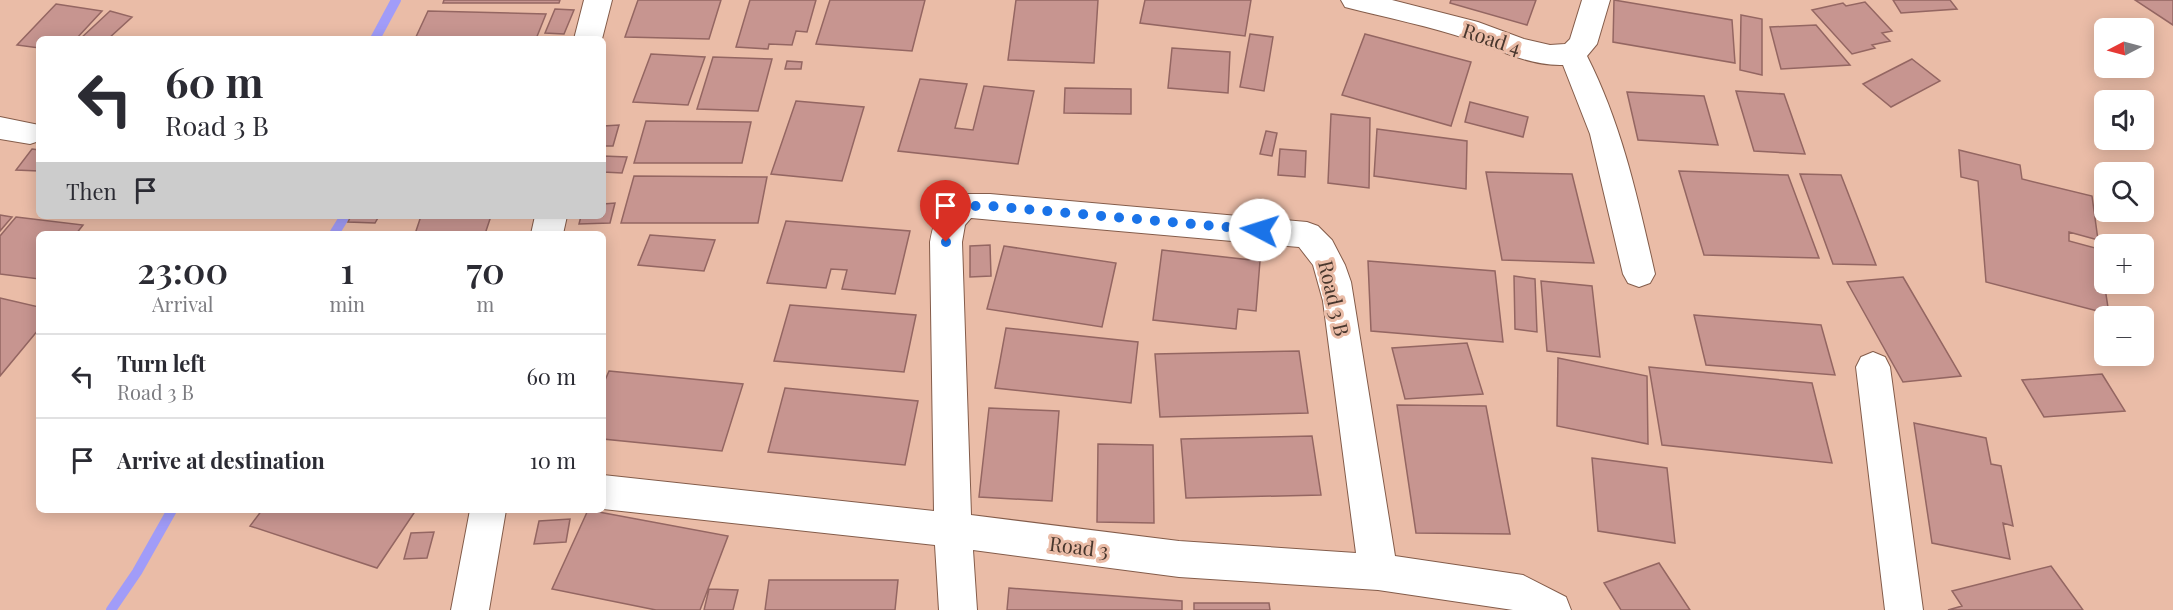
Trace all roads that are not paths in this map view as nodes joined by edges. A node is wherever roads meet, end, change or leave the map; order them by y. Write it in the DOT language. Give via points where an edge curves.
graph roads {
  1 [pos="598,0"];
  2 [pos="1354,0"];
  3 [pos="1596,0"];
  4 [pos="589,36"];
  5 [pos="1572,54"];
  6 [pos="0,128"];
  7 [pos="30,133"];
  8 [pos="1639,274"];
  9 [pos="1873,367"];
  10 [pos="606,492"];
  11 [pos="487,513"];
  12 [pos="953,530"];
  13 [pos="1378,572"];
  14 [pos="470,610"];
  15 [pos="958,610"];
  16 [pos="1552,610"];
  17 [pos="1904,610"];
  1 -- 4 [label="street"];
  2 -- 5 [label="street, Road 4" via="1478,32 1550,56"];
  3 -- 5 [label="street" via="1583,44"];
  5 -- 8 [label="street" via="1604,124"];
  6 -- 7 [label="street"];
  9 -- 17 [label="street"];
  10 -- 12 [label="street, Road 3"];
  11 -- 14 [label="street"];
  12 -- 13 [label="street, Road 3" via="1179,559"];
  12 -- 13 [label="street, Road 3 B" via="946,242 950,220 963,206 1307,235 1321,246 1328,260 1339,301"];
  12 -- 15 [label="street"];
  13 -- 16 [label="street, Road 3" via="1523,593"];
}
